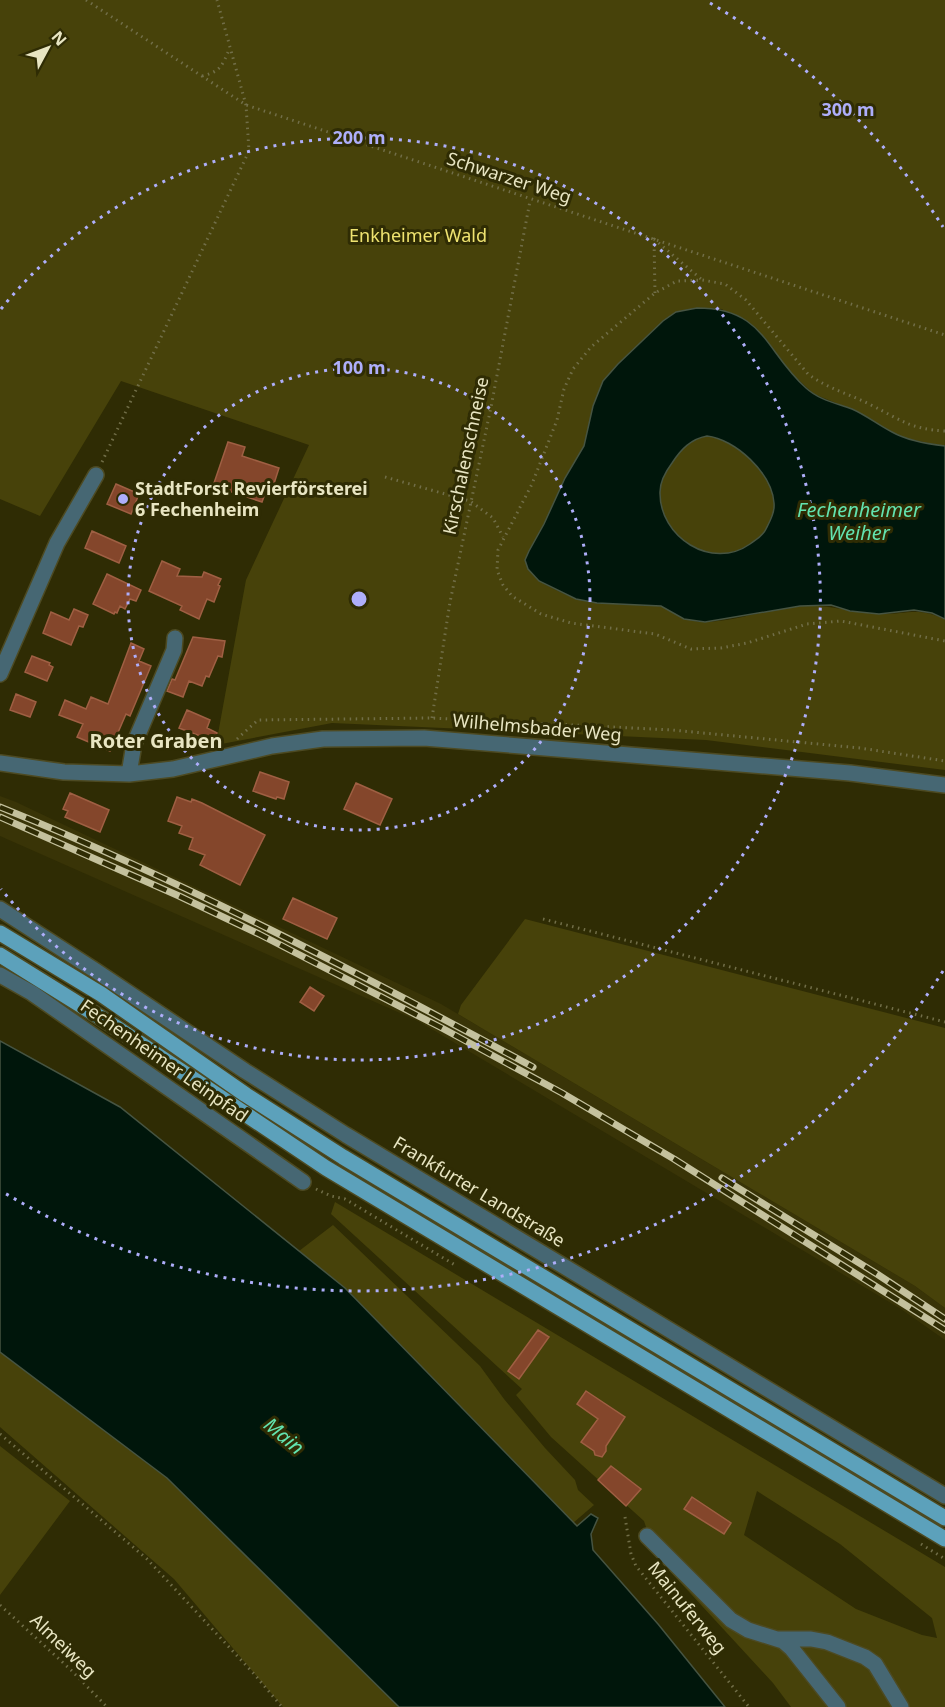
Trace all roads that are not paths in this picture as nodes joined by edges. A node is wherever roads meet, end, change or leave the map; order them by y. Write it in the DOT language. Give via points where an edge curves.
graph roads {
  1 [pos="96,475"];
  2 [pos="175,638"];
  3 [pos="0,674"];
  4 [pos="0,763"];
  5 [pos="129,774"];
  6 [pos="945,785"];
  7 [pos="0,909"];
  8 [pos="0,933"];
  9 [pos="0,955"];
  10 [pos="0,975"];
  11 [pos="303,1182"];
  12 [pos="945,1496"];
  13 [pos="945,1518"];
  14 [pos="647,1536"];
  15 [pos="945,1539"];
  16 [pos="777,1638"];
  17 [pos="838,1707"];
  18 [pos="901,1707"];
  1 -- 3 [label="street" via="57,543"];
  2 -- 5 [label="street" via="174,650 134,744"];
  4 -- 5 [label="street, Wilhelmsbader Weg" via="64,772"];
  5 -- 6 [label="street, Wilhelmsbader Weg" via="173,770 272,746 323,739 424,738 850,773"];
  7 -- 12 [label="street, Frankfurter Landstraße" via="336,1129"];
  8 -- 13 [label="main road" via="101,994 343,1157"];
  9 -- 15 [label="main road" via="326,1168"];
  10 -- 11 [label="street, Fechenheimer Leinpfad" via="32,993"];
  14 -- 16 [label="street" via="731,1620 748,1630"];
  16 -- 17 [label="street" via="792,1649"];
  16 -- 18 [label="street" via="827,1642 865,1657 879,1671"];
}
